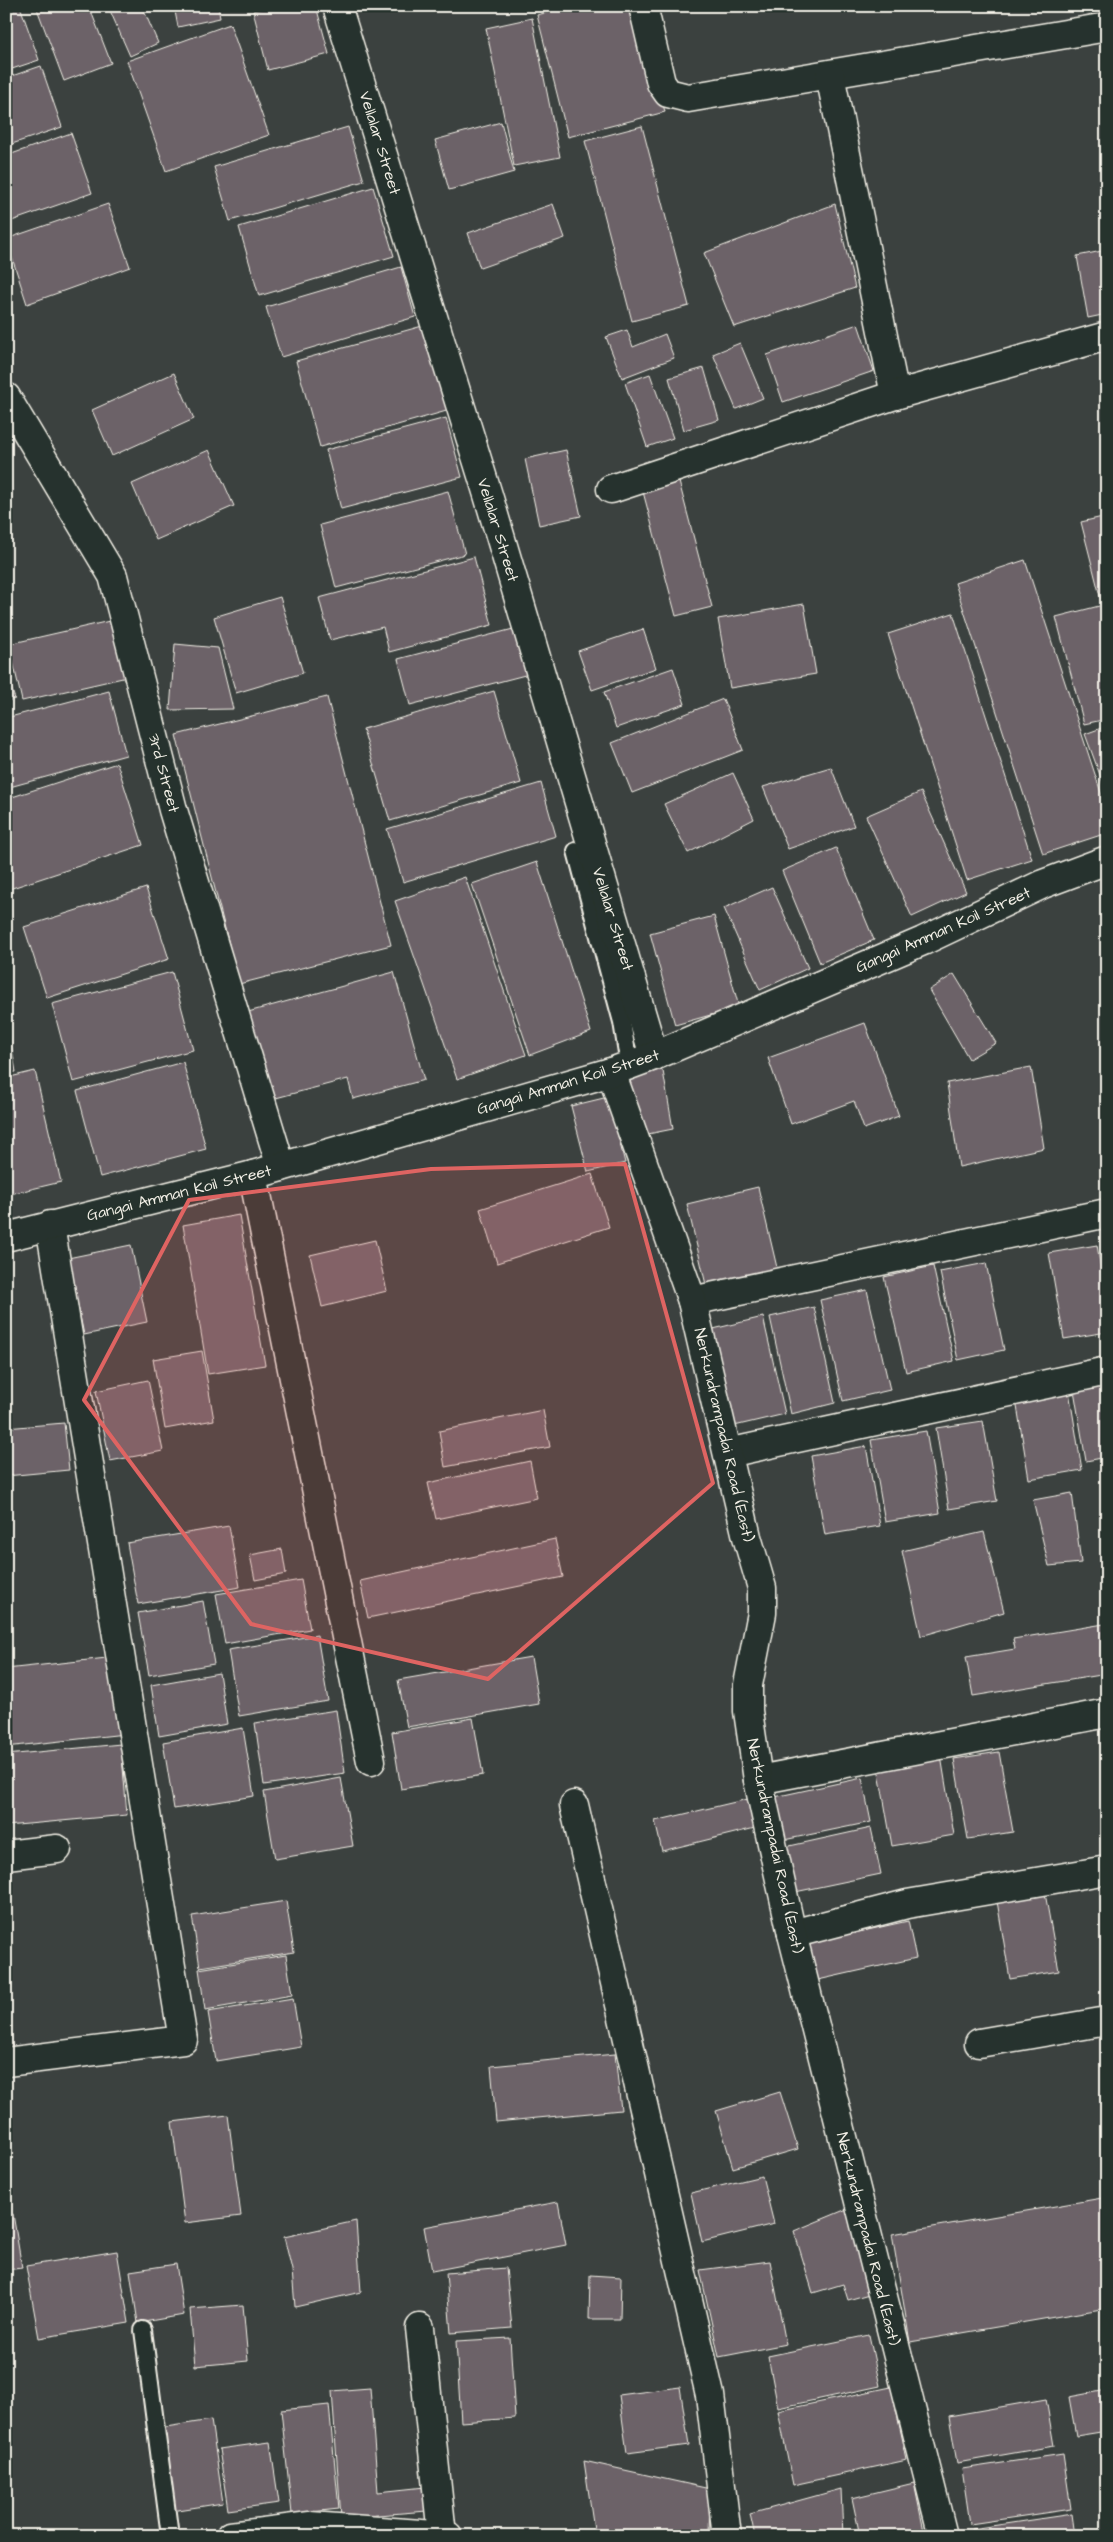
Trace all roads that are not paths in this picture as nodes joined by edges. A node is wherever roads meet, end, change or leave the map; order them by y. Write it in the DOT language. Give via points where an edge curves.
graph roads {
  1 [pos="337,6"];
  2 [pos="643,6"];
  3 [pos="1107,27"];
  4 [pos="830,75"];
  5 [pos="1107,336"];
  6 [pos="895,395"];
  7 [pos="6,397"];
  8 [pos="612,489"];
  9 [pos="576,851"];
  10 [pos="1107,860"];
  11 [pos="654,1056"];
  12 [pos="620,1068"];
  13 [pos="281,1167"];
  14 [pos="253,1175"];
  15 [pos="1107,1213"];
  16 [pos="50,1225"];
  17 [pos="6,1237"];
  18 [pos="692,1301"];
  19 [pos="1107,1371"];
  20 [pos="728,1453"];
  21 [pos="1107,1713"];
  22 [pos="371,1761"];
  23 [pos="758,1780"];
  24 [pos="574,1805"];
  25 [pos="57,1849"];
  26 [pos="6,1855"];
  27 [pos="1107,1870"];
  28 [pos="792,1934"];
  29 [pos="1107,2021"];
  30 [pos="979,2043"];
  31 [pos="6,2062"];
  32 [pos="420,2328"];
  33 [pos="144,2330"];
  34 [pos="310,2531"];
  35 [pos="445,2535"];
  36 [pos="170,2536"];
  37 [pos="230,2536"];
  38 [pos="727,2536"];
  39 [pos="943,2536"];
  1 -- 11 [label="street, Vellalar Street" via="491,504"];
  2 -- 4 [label="street" via="661,83 668,93 677,97 688,98"];
  3 -- 4 [label="street"];
  4 -- 6 [label="street"];
  5 -- 6 [label="street"];
  6 -- 8 [label="street"];
  7 -- 13 [label="street, 3rd Street" via="113,576 173,810"];
  9 -- 12 [label="lane" via="622,1022"];
  10 -- 11 [label="street, Gangai Amman Koil Street" via="1043,884 923,941"];
  11 -- 12 [label="street, Gangai Amman Koil Street"];
  12 -- 13 [label="street, Gangai Amman Koil Street"];
  12 -- 18 [label="street, Nerkundrampadai Road (East)"];
  13 -- 14 [label="street, Gangai Amman Koil Street"];
  14 -- 16 [label="street, Gangai Amman Koil Street"];
  14 -- 22 [label="street"];
  15 -- 18 [label="street"];
  16 -- 17 [label="street, Gangai Amman Koil Street"];
  16 -- 31 [label="street" via="183,2040"];
  18 -- 20 [label="street, Nerkundrampadai Road (East)"];
  19 -- 20 [label="street"];
  20 -- 23 [label="street, Nerkundrampadai Road (East)" via="762,1588 762,1613 748,1685 748,1710"];
  21 -- 23 [label="street"];
  23 -- 28 [label="street, Nerkundrampadai Road (East)"];
  24 -- 38 [label="street" via="710,2395"];
  25 -- 26 [label="street"];
  27 -- 28 [label="street" via="907,1904"];
  28 -- 39 [label="street, Nerkundrampadai Road (East)"];
  29 -- 30 [label="street"];
  32 -- 35 [label="street"];
  33 -- 36 [label="lane"];
  34 -- 35 [label="street"];
  34 -- 37 [label="street"];
}
